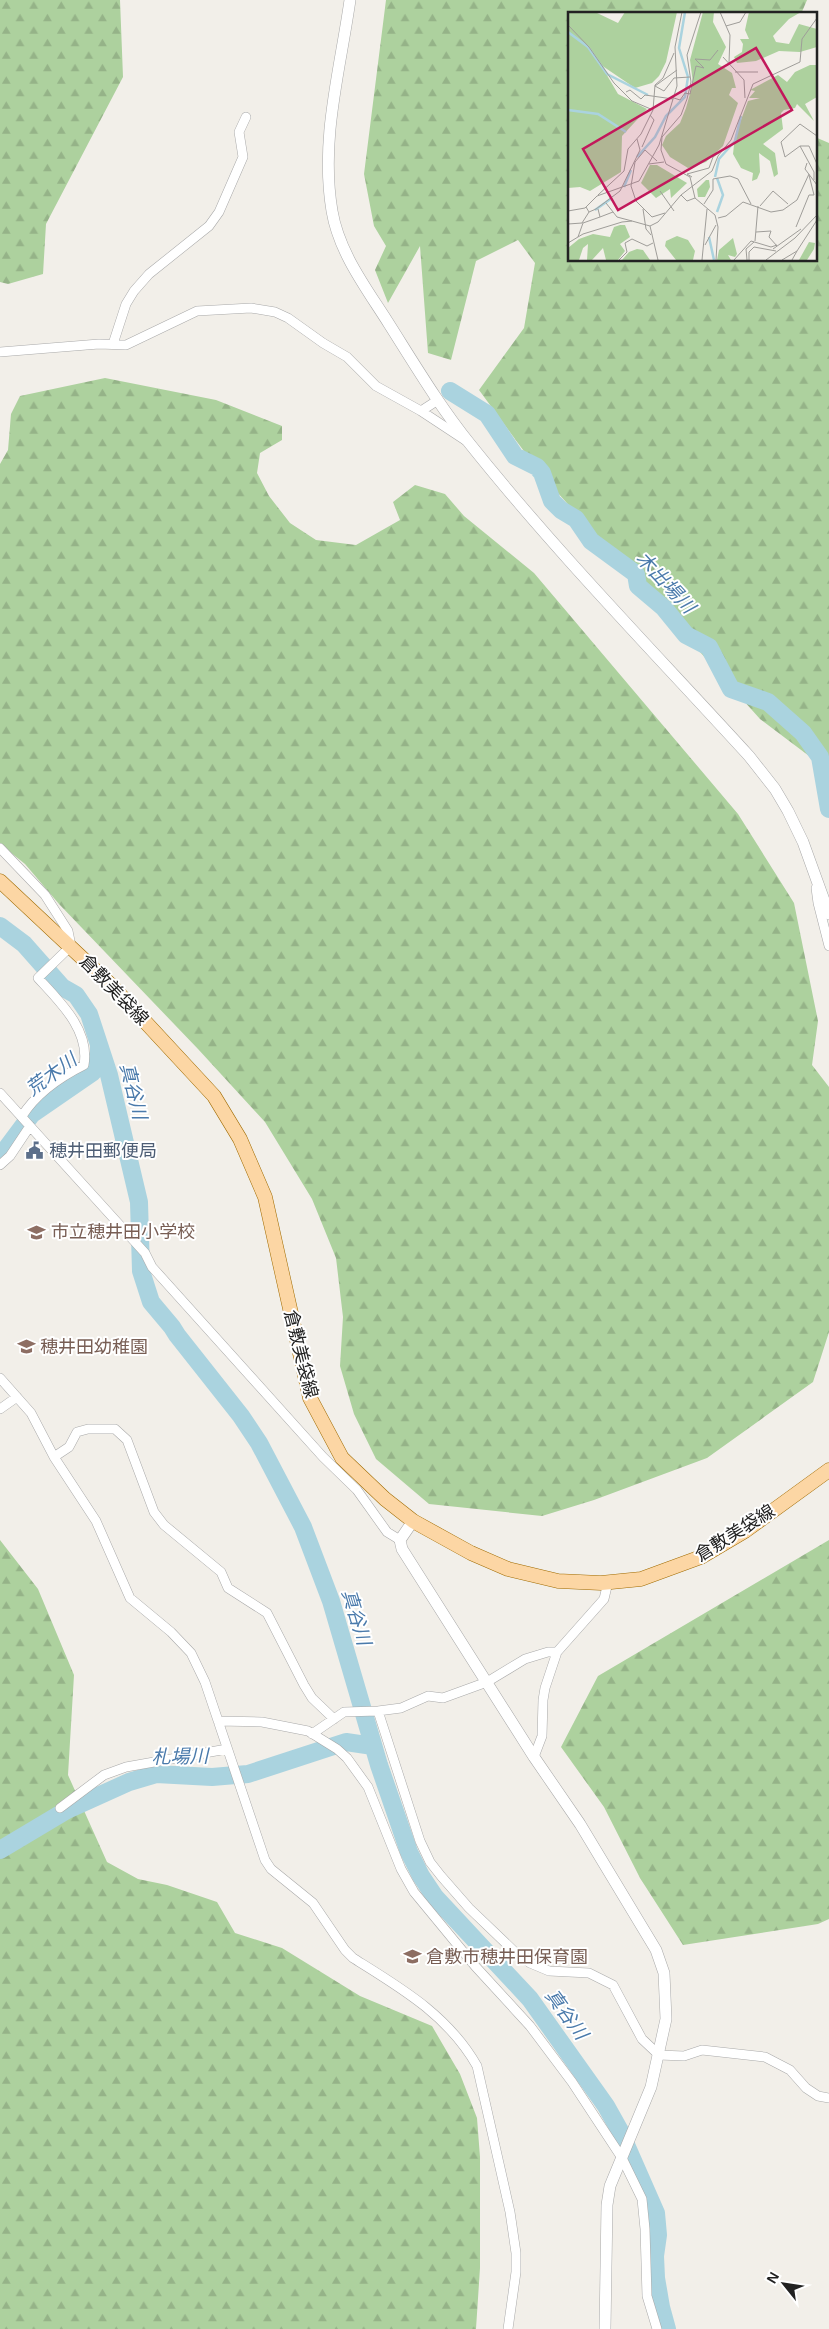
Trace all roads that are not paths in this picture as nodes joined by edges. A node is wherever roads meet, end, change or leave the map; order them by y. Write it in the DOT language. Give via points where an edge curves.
graph roads {
  1 [pos="350,0"];
  2 [pos="246,117"];
  3 [pos="113,344"];
  4 [pos="0,352"];
  5 [pos="438,400"];
  6 [pos="421,411"];
  7 [pos="469,443"];
  8 [pos="0,848"];
  9 [pos="814,871"];
  10 [pos="0,881"];
  11 [pos="829,914"];
  12 [pos="829,946"];
  13 [pos="66,950"];
  14 [pos="0,1093"];
  15 [pos="26,1121"];
  16 [pos="0,1165"];
  17 [pos="0,1378"];
  18 [pos="17,1397"];
  19 [pos="0,1409"];
  20 [pos="54,1457"];
  21 [pos="829,1470"];
  22 [pos="413,1521"];
  23 [pos="400,1540"];
  24 [pos="608,1582"];
  25 [pos="557,1652"];
  26 [pos="487,1682"];
  27 [pos="378,1711"];
  28 [pos="334,1719"];
  29 [pos="218,1721"];
  30 [pos="312,1734"];
  31 [pos="227,1750"];
  32 [pos="534,1757"];
  33 [pos="60,1808"];
  34 [pos="659,2055"];
  35 [pos="829,2098"];
  36 [pos="623,2155"];
  37 [pos="508,2329"];
  38 [pos="605,2329"];
  39 [pos="656,2329"];
  1 -- 5 [label="street" via="336,74 327,150 332,213 351,265"];
  2 -- 3 [label="street" via="239,132 243,157 219,212 209,226 134,290"];
  3 -- 4 [label="street"];
  3 -- 6 [label="street" via="126,345 197,311 251,308 274,312 347,357 376,386"];
  5 -- 6 [label="street"];
  5 -- 7 [label="street"];
  6 -- 7 [label="street"];
  7 -- 9 [label="street" via="528,514 749,756 788,810"];
  8 -- 13 [label="street" via="46,895 68,930"];
  9 -- 11 [label="street"];
  9 -- 12 [label="street"];
  10 -- 13 [label="main road, 倉敷美袋線"];
  13 -- 15 [label="street" via="38,978 63,1005 78,1028 85,1055 84,1065 29,1106"];
  13 -- 22 [label="main road, 倉敷美袋線" via="112,986 214,1096 240,1139 265,1197 310,1398 342,1458"];
  14 -- 15 [label="street"];
  15 -- 16 [label="street" via="10,1156"];
  15 -- 23 [label="street" via="145,1253 152,1267 323,1457 357,1490 387,1532"];
  17 -- 18 [label="street"];
  18 -- 19 [label="street"];
  18 -- 20 [label="street" via="31,1413"];
  20 -- 28 [label="street" via="69,1447 77,1432 88,1429 115,1429 127,1440 154,1512 164,1525 221,1572 228,1588 266,1613 312,1698"];
  20 -- 29 [label="street" via="96,1521 130,1598 171,1632 191,1654"];
  21 -- 24 [label="main road, 倉敷美袋線" via="745,1531 701,1557 640,1579"];
  22 -- 23 [label="street"];
  22 -- 24 [label="main road, 倉敷美袋線" via="508,1569 558,1581"];
  23 -- 26 [label="street" via="402,1549"];
  24 -- 25 [label="street" via="604,1599"];
  25 -- 26 [label="street" via="525,1659"];
  25 -- 32 [label="street" via="543,1700 542,1736"];
  26 -- 27 [label="street" via="443,1698 428,1696 401,1708"];
  26 -- 32 [label="street"];
  27 -- 28 [label="street" via="344,1712"];
  27 -- 34 [label="street" via="420,1841 441,1876 516,1953 530,1963 549,1971 589,1973 613,1985 642,2039"];
  28 -- 30 [label="street"];
  29 -- 30 [label="street" via="262,1722"];
  29 -- 31 [label="street"];
  30 -- 36 [label="street" via="347,1758 368,1787 401,1869 414,1892 530,2026"];
  31 -- 33 [label="street" via="126,1767 104,1775"];
  31 -- 37 [label="street" via="259,1844 271,1869 313,1903 353,1958 418,1998 444,2021 468,2049 477,2066 516,2252"];
  32 -- 34 [label="street" via="580,1824 656,1950 664,1973 666,2019"];
  34 -- 35 [label="street" via="684,2056 702,2050 765,2057 790,2070 818,2096"];
  34 -- 36 [label="street" via="651,2087"];
  36 -- 38 [label="street" via="610,2186 607,2206"];
  36 -- 39 [label="street" via="642,2198 647,2296"];
}
